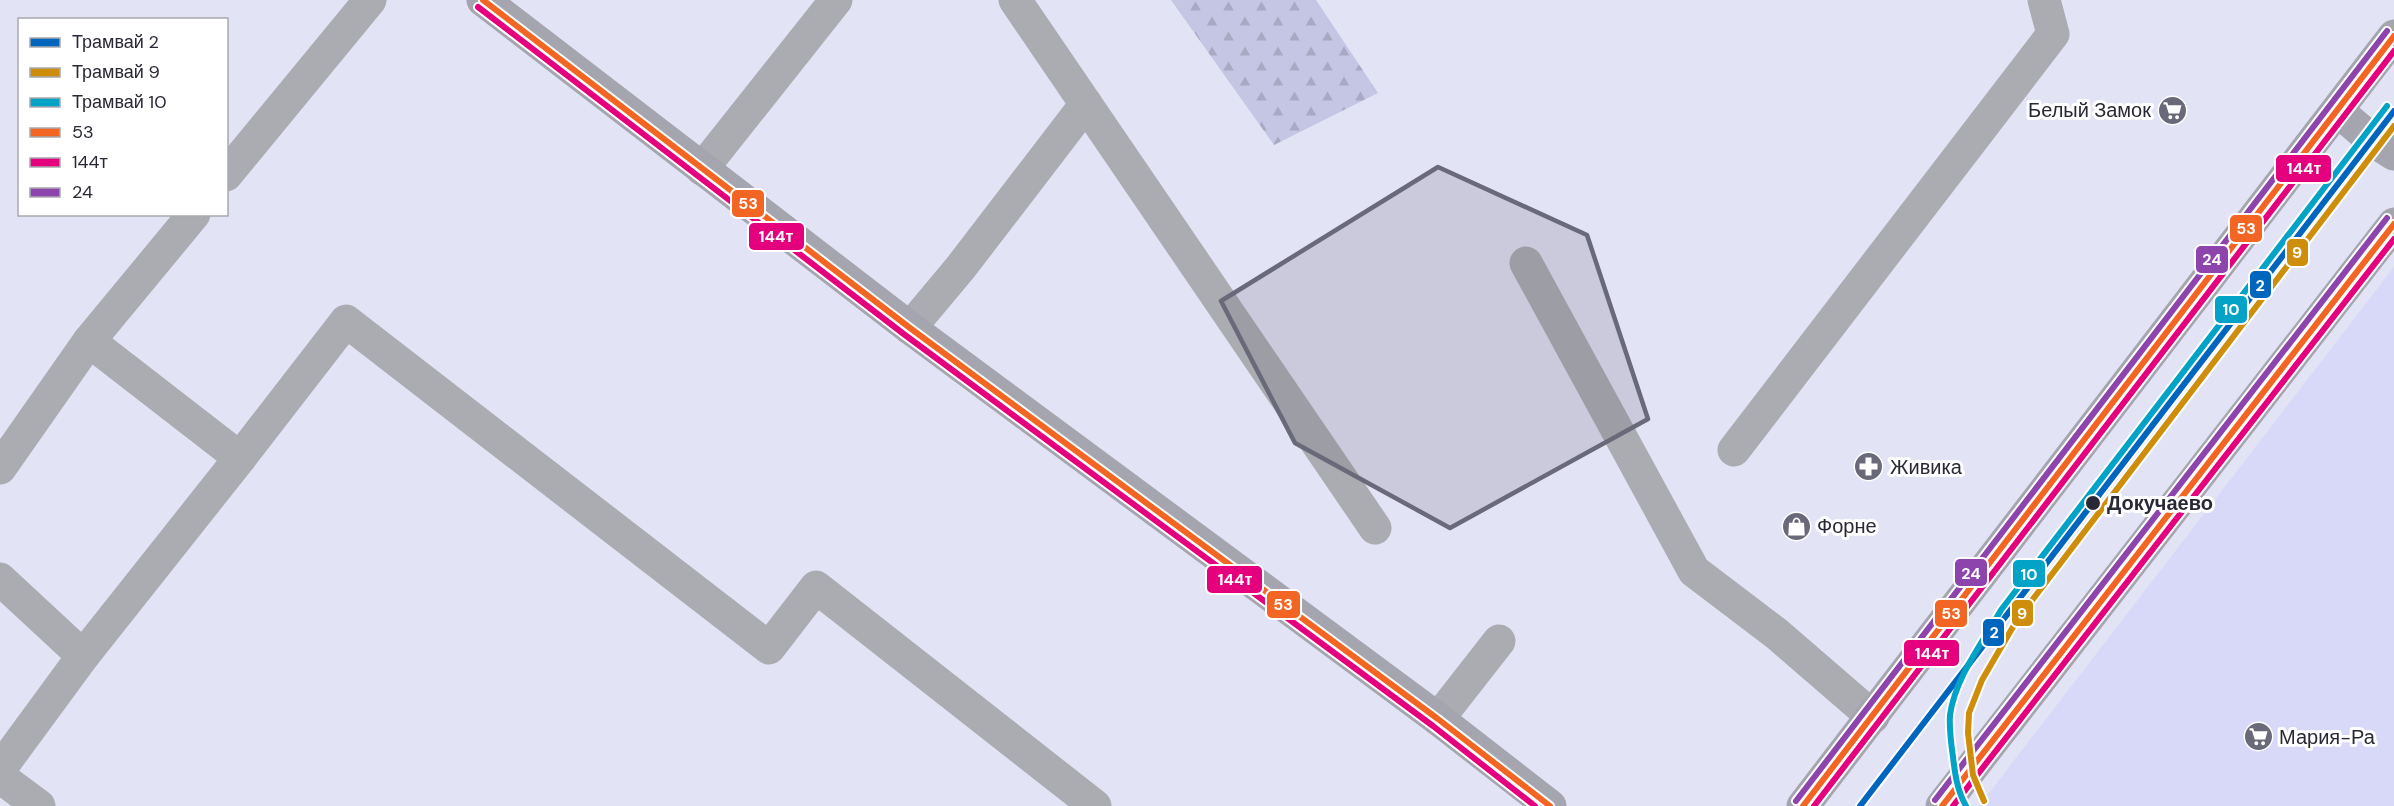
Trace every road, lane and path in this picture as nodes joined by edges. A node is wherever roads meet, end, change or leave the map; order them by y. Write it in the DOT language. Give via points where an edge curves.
graph roads {
  1 [pos="370,0"];
  2 [pos="483,0"];
  3 [pos="836,0"];
  4 [pos="1015,0"];
  5 [pos="2044,0"];
  6 [pos="2394,36"];
  7 [pos="1086,104"];
  8 [pos="2338,111"];
  9 [pos="2394,154"];
  10 [pos="702,169"];
  11 [pos="228,173"];
  12 [pos="192,216"];
  13 [pos="2394,224"];
  14 [pos="1526,263"];
  15 [pos="910,328"];
  16 [pos="89,341"];
  17 [pos="1734,450"];
  18 [pos="240,458"];
  19 [pos="0,468"];
  20 [pos="1375,528"];
  21 [pos="0,579"];
  22 [pos="1499,641"];
  23 [pos="83,656"];
  24 [pos="1873,717"];
  25 [pos="1438,719"];
  26 [pos="0,769"];
  27 [pos="0,777"];
  28 [pos="39,806"];
  29 [pos="1095,806"];
  30 [pos="1550,806"];
  31 [pos="1803,806"];
  32 [pos="1942,806"];
  1 -- 11 [label="lane"];
  2 -- 10 [label="main road"];
  3 -- 10 [label="lane"];
  4 -- 7 [label="lane"];
  5 -- 17 [label="lane" via="2053,34"];
  6 -- 8 [label="main road"];
  7 -- 15 [label="lane"];
  7 -- 20 [label="lane"];
  8 -- 9 [label="main road"];
  8 -- 24 [label="main road"];
  10 -- 15 [label="main road"];
  12 -- 16 [label="lane"];
  13 -- 32 [label="main road"];
  14 -- 24 [label="lane" via="1694,571 1777,634"];
  15 -- 25 [label="main road"];
  16 -- 18 [label="lane"];
  16 -- 19 [label="lane"];
  18 -- 23 [label="lane"];
  18 -- 29 [label="lane" via="346,321 769,648 816,587"];
  21 -- 23 [label="lane"];
  22 -- 25 [label="lane"];
  23 -- 26 [label="lane"];
  24 -- 31 [label="main road"];
  25 -- 30 [label="main road"];
  27 -- 28 [label="lane"];
}
